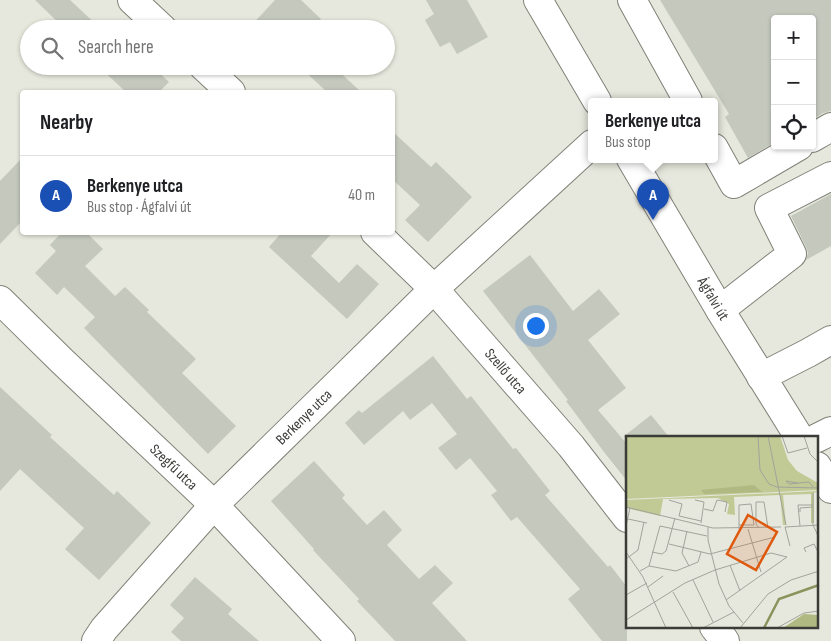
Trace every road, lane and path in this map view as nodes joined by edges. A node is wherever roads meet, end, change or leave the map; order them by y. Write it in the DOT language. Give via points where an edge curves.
graph roads {
  1 [pos="132,0"];
  2 [pos="538,0"];
  3 [pos="632,0"];
  4 [pos="153,20"];
  5 [pos="213,75"];
  6 [pos="229,90"];
  7 [pos="595,98"];
  8 [pos="686,98"];
  9 [pos="831,127"];
  10 [pos="816,136"];
  11 [pos="588,148"];
  12 [pos="792,150"];
  13 [pos="718,155"];
  14 [pos="633,163"];
  15 [pos="831,176"];
  16 [pos="378,235"];
  17 [pos="434,289"];
  18 [pos="0,300"];
  19 [pos="720,310"];
  20 [pos="831,340"];
  21 [pos="761,376"];
  22 [pos="831,431"];
  23 [pos="798,436"];
  24 [pos="818,438"];
  25 [pos="818,468"];
  26 [pos="831,489"];
  27 [pos="214,505"];
  28 [pos="626,517"];
  29 [pos="715,628"];
  30 [pos="96,641"];
  31 [pos="341,641"];
  32 [pos="725,641"];
  1 -- 4 [label="street"];
  2 -- 7 [label="street"];
  3 -- 8 [label="street"];
  5 -- 6 [label="street"];
  9 -- 10 [label="street"];
  11 -- 17 [label="street, Berkenye utca"];
  12 -- 13 [label="street" via="734,184"];
  14 -- 19 [label="street, Ágfalvi út"];
  15 -- 19 [label="street" via="769,208 792,254"];
  16 -- 17 [label="street, Szellő utca"];
  17 -- 27 [label="street, Berkenye utca"];
  17 -- 28 [label="street, Szellő utca" via="571,446"];
  18 -- 27 [label="street, Szegfű utca"];
  19 -- 21 [label="street, Ágfalvi út"];
  20 -- 21 [label="street"];
  21 -- 23 [label="street, Ágfalvi út"];
  22 -- 24 [label="street"];
  25 -- 26 [label="street"];
  27 -- 30 [label="street, Berkenye utca"];
  27 -- 31 [label="street, Szegfű utca"];
  29 -- 32 [label="street"];
}
